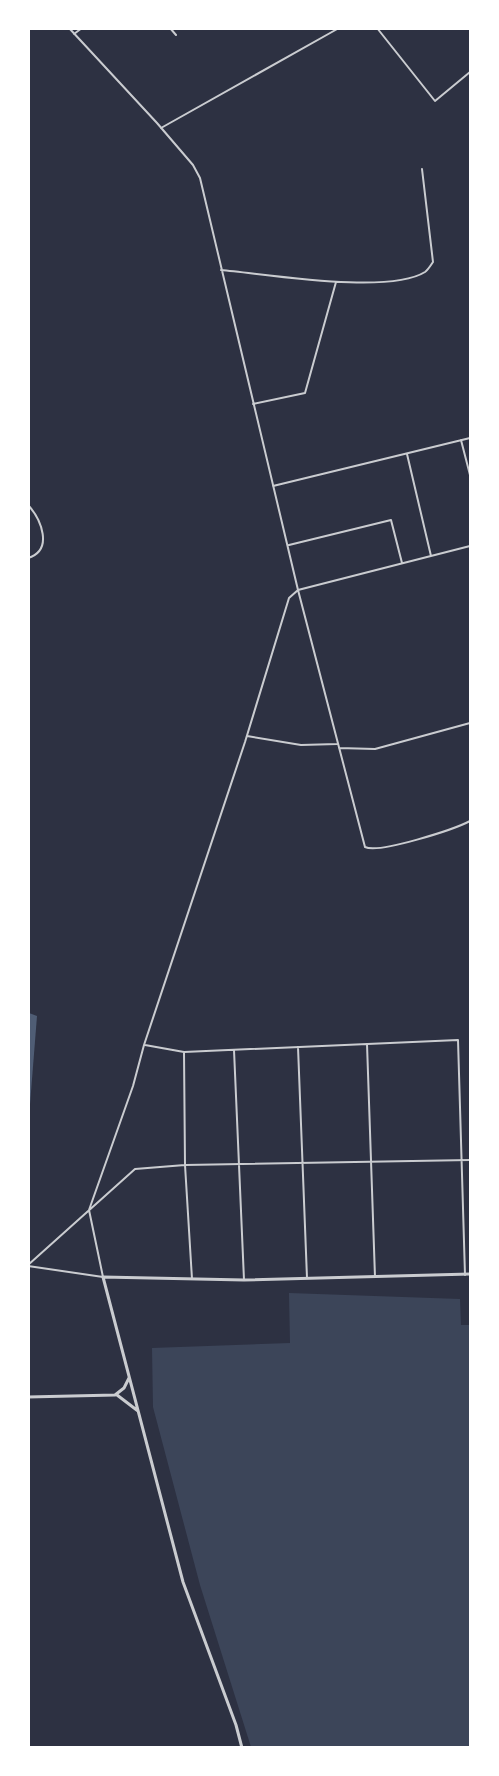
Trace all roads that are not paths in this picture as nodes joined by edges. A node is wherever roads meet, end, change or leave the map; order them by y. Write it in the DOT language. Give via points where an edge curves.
graph roads {
  1 [pos="69,28"];
  2 [pos="82,28"];
  3 [pos="170,28"];
  4 [pos="339,28"];
  5 [pos="377,28"];
  6 [pos="74,34"];
  7 [pos="176,36"];
  8 [pos="471,72"];
  9 [pos="161,128"];
  10 [pos="422,169"];
  11 [pos="221,270"];
  12 [pos="336,281"];
  13 [pos="254,404"];
  14 [pos="471,438"];
  15 [pos="461,440"];
  16 [pos="407,454"];
  17 [pos="471,475"];
  18 [pos="273,486"];
  19 [pos="28,506"];
  20 [pos="288,546"];
  21 [pos="471,546"];
  22 [pos="431,556"];
  23 [pos="28,558"];
  24 [pos="402,563"];
  25 [pos="298,590"];
  26 [pos="471,723"];
  27 [pos="247,736"];
  28 [pos="339,746"];
  29 [pos="471,821"];
  30 [pos="367,1044"];
  31 [pos="144,1045"];
  32 [pos="298,1047"];
  33 [pos="234,1050"];
  34 [pos="184,1052"];
  35 [pos="471,1160"];
  36 [pos="462,1161"];
  37 [pos="370,1162"];
  38 [pos="303,1164"];
  39 [pos="185,1165"];
  40 [pos="239,1165"];
  41 [pos="89,1210"];
  42 [pos="28,1266"];
  43 [pos="471,1274"];
  44 [pos="465,1275"];
  45 [pos="375,1276"];
  46 [pos="103,1277"];
  47 [pos="307,1278"];
  48 [pos="192,1279"];
  49 [pos="244,1280"];
  50 [pos="129,1376"];
  51 [pos="115,1395"];
  52 [pos="28,1397"];
  53 [pos="139,1413"];
  54 [pos="242,1748"];
  1 -- 6 [label="street"];
  2 -- 6 [label="street"];
  3 -- 7 [label="street"];
  4 -- 9 [label="street"];
  5 -- 8 [label="street" via="435,101"];
  6 -- 9 [label="street"];
  9 -- 11 [label="street" via="200,178"];
  10 -- 12 [label="street" via="433,262 426,272 372,285"];
  11 -- 12 [label="street"];
  11 -- 13 [label="street"];
  12 -- 13 [label="street" via="305,393"];
  13 -- 18 [label="street"];
  14 -- 15 [label="street"];
  15 -- 16 [label="street"];
  15 -- 17 [label="street"];
  16 -- 18 [label="street"];
  16 -- 22 [label="street"];
  18 -- 20 [label="street"];
  19 -- 23 [label="street" via="40,520 44,534 40,548"];
  20 -- 24 [label="street" via="391,520"];
  20 -- 25 [label="street"];
  21 -- 22 [label="street"];
  22 -- 24 [label="street"];
  24 -- 25 [label="street"];
  25 -- 27 [label="street" via="289,598"];
  25 -- 28 [label="street"];
  26 -- 28 [label="street" via="375,749"];
  27 -- 28 [label="street" via="302,745"];
  27 -- 31 [label="street"];
  28 -- 29 [label="street" via="365,847 380,849"];
  30 -- 32 [label="street"];
  30 -- 36 [label="street" via="458,1040"];
  30 -- 37 [label="street"];
  31 -- 34 [label="street"];
  31 -- 41 [label="street"];
  32 -- 33 [label="street"];
  32 -- 38 [label="street"];
  33 -- 34 [label="street"];
  33 -- 40 [label="street"];
  34 -- 39 [label="street"];
  35 -- 36 [label="street"];
  36 -- 37 [label="street"];
  36 -- 44 [label="street"];
  37 -- 38 [label="street"];
  37 -- 45 [label="street"];
  38 -- 40 [label="street"];
  38 -- 47 [label="street"];
  39 -- 40 [label="street"];
  39 -- 41 [label="street" via="135,1169"];
  39 -- 48 [label="street"];
  40 -- 49 [label="street"];
  41 -- 42 [label="street"];
  41 -- 46 [label="street"];
  42 -- 46 [label="street"];
  43 -- 44 [label="street"];
  44 -- 45 [label="street"];
  45 -- 47 [label="street"];
  46 -- 48 [label="street"];
  46 -- 50 [label="street"];
  47 -- 49 [label="street"];
  48 -- 49 [label="street"];
  50 -- 51 [label="street" via="124,1388"];
  50 -- 53 [label="street"];
  51 -- 52 [label="street"];
  51 -- 53 [label="street"];
  53 -- 54 [label="street" via="183,1582"];
}
